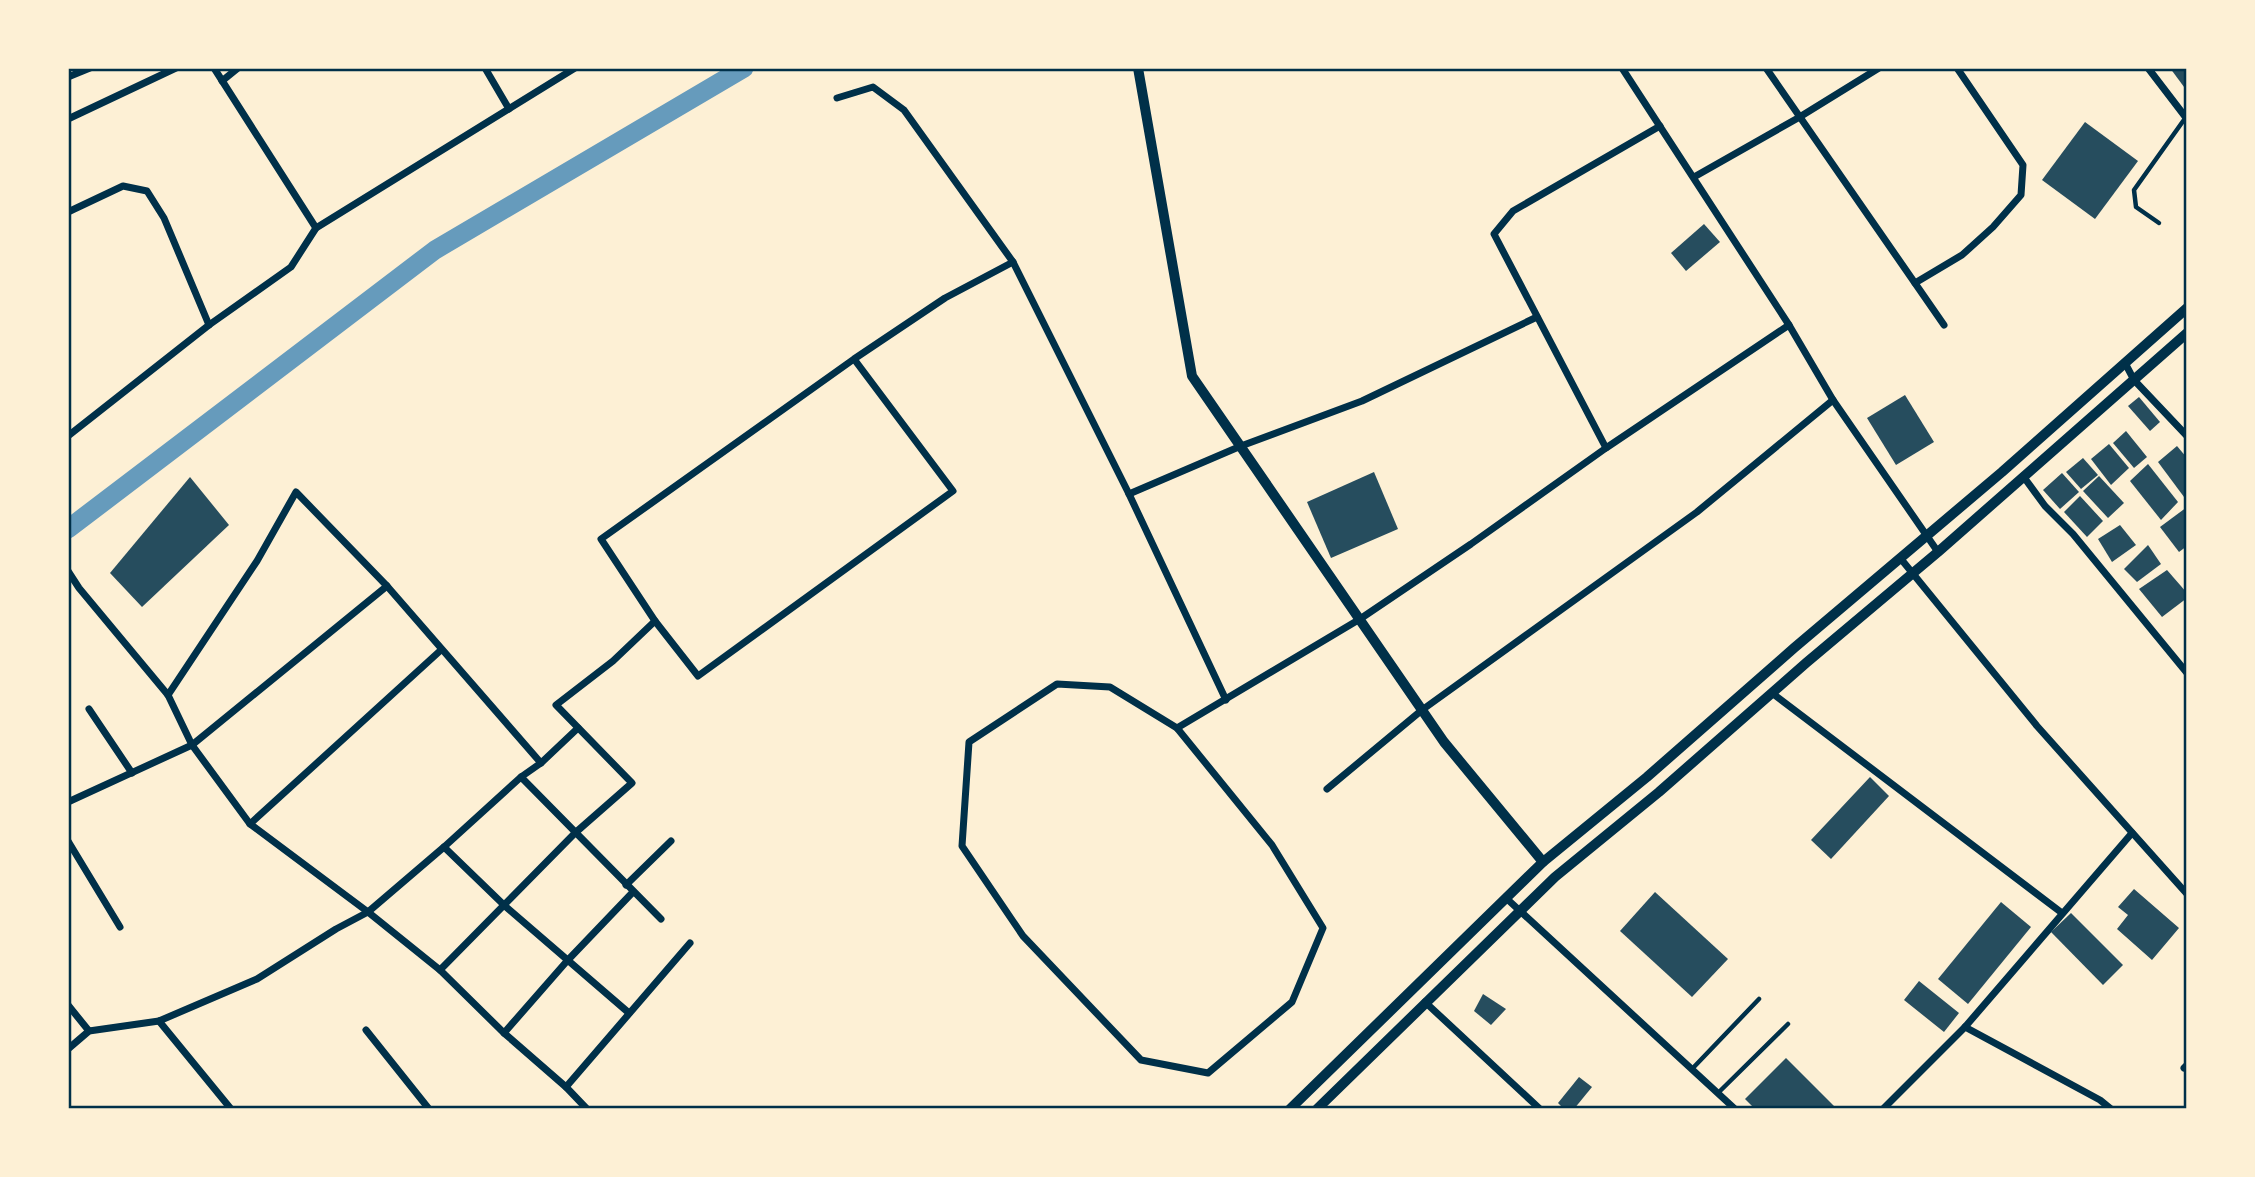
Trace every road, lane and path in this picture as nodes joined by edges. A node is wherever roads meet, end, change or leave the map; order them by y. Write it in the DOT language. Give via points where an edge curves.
graph roads {
  1 [pos="90,68"];
  2 [pos="176,68"];
  3 [pos="214,68"];
  4 [pos="238,68"];
  5 [pos="485,68"];
  6 [pos="575,68"];
  7 [pos="1138,68"];
  8 [pos="1622,68"];
  9 [pos="1766,68"];
  10 [pos="1879,68"];
  11 [pos="1957,68"];
  12 [pos="2148,68"];
  13 [pos="68,77"];
  14 [pos="222,81"];
  15 [pos="837,99"];
  16 [pos="509,109"];
  17 [pos="1798,118"];
  18 [pos="2186,118"];
  19 [pos="68,119"];
  20 [pos="1660,126"];
  21 [pos="1694,177"];
  22 [pos="68,212"];
  23 [pos="2159,223"];
  24 [pos="316,228"];
  25 [pos="1013,262"];
  26 [pos="1915,284"];
  27 [pos="2187,308"];
  28 [pos="1537,317"];
  29 [pos="209,325"];
  30 [pos="1944,325"];
  31 [pos="1789,326"];
  32 [pos="2187,333"];
  33 [pos="854,359"];
  34 [pos="2125,363"];
  35 [pos="2134,380"];
  36 [pos="1833,400"];
  37 [pos="68,436"];
  38 [pos="2187,436"];
  39 [pos="1241,446"];
  40 [pos="1606,448"];
  41 [pos="2023,476"];
  42 [pos="1129,494"];
  43 [pos="1927,537"];
  44 [pos="1938,552"];
  45 [pos="1901,559"];
  46 [pos="68,571"];
  47 [pos="1914,573"];
  48 [pos="387,586"];
  49 [pos="1360,619"];
  50 [pos="655,621"];
  51 [pos="441,650"];
  52 [pos="2187,673"];
  53 [pos="1772,693"];
  54 [pos="168,695"];
  55 [pos="1226,700"];
  56 [pos="89,709"];
  57 [pos="1422,710"];
  58 [pos="1177,728"];
  59 [pos="578,729"];
  60 [pos="192,745"];
  61 [pos="541,763"];
  62 [pos="132,773"];
  63 [pos="521,777"];
  64 [pos="1327,789"];
  65 [pos="68,802"];
  66 [pos="250,824"];
  67 [pos="575,833"];
  68 [pos="2132,833"];
  69 [pos="671,841"];
  70 [pos="68,842"];
  71 [pos="444,847"];
  72 [pos="1543,862"];
  73 [pos="626,885"];
  74 [pos="633,892"];
  75 [pos="2187,894"];
  76 [pos="1506,898"];
  77 [pos="505,906"];
  78 [pos="1520,911"];
  79 [pos="368,912"];
  80 [pos="2062,913"];
  81 [pos="661,919"];
  82 [pos="120,927"];
  83 [pos="690,943"];
  84 [pos="567,961"];
  85 [pos="440,970"];
  86 [pos="1759,999"];
  87 [pos="1425,1002"];
  88 [pos="68,1004"];
  89 [pos="629,1013"];
  90 [pos="159,1021"];
  91 [pos="1787,1024"];
  92 [pos="1965,1027"];
  93 [pos="366,1030"];
  94 [pos="89,1031"];
  95 [pos="504,1033"];
  96 [pos="68,1049"];
  97 [pos="1692,1069"];
  98 [pos="566,1087"];
  99 [pos="1718,1093"];
  100 [pos="231,1109"];
  101 [pos="429,1109"];
  102 [pos="587,1109"];
  103 [pos="1290,1109"];
  104 [pos="1317,1109"];
  105 [pos="1540,1109"];
  106 [pos="1735,1109"];
  107 [pos="1884,1109"];
  108 [pos="2111,1109"];
  1 -- 13 [label="street"];
  2 -- 19 [label="street"];
  3 -- 14 [label="street"];
  4 -- 14 [label="street"];
  5 -- 16 [label="street"];
  6 -- 16 [label="street"];
  7 -- 39 [label="street" via="1192,376"];
  8 -- 20 [label="street"];
  9 -- 17 [label="street"];
  10 -- 17 [label="street"];
  11 -- 26 [label="street" via="2024,165 2021,195 1962,255"];
  12 -- 18 [label="street"];
  14 -- 24 [label="street"];
  15 -- 25 [label="street" via="873,87 904,110"];
  16 -- 24 [label="street"];
  17 -- 21 [label="street"];
  17 -- 26 [label="street"];
  18 -- 23 [label="lane" via="2134,190 2136,207"];
  20 -- 21 [label="street"];
  20 -- 28 [label="street" via="1513,211 1494,234"];
  21 -- 31 [label="street"];
  22 -- 29 [label="street" via="124,187 147,191 164,218"];
  24 -- 29 [label="street" via="291,268"];
  25 -- 33 [label="street" via="945,298"];
  25 -- 42 [label="street"];
  26 -- 30 [label="street"];
  27 -- 34 [label="street"];
  28 -- 39 [label="street" via="1362,401"];
  28 -- 40 [label="street"];
  29 -- 37 [label="street"];
  31 -- 36 [label="street"];
  31 -- 40 [label="street"];
  32 -- 35 [label="street"];
  33 -- 50 [label="street" via="601,539"];
  33 -- 50 [label="street" via="953,491 698,676"];
  34 -- 35 [label="street"];
  34 -- 43 [label="street"];
  35 -- 38 [label="street"];
  35 -- 41 [label="street"];
  36 -- 43 [label="street"];
  36 -- 57 [label="street" via="1697,512"];
  39 -- 42 [label="street"];
  39 -- 49 [label="street"];
  40 -- 49 [label="street"];
  41 -- 44 [label="street"];
  41 -- 52 [label="street"];
  42 -- 55 [label="street"];
  43 -- 44 [label="street"];
  43 -- 45 [label="street"];
  44 -- 47 [label="street"];
  45 -- 47 [label="street"];
  45 -- 72 [label="street"];
  46 -- 54 [label="street"];
  47 -- 53 [label="street"];
  47 -- 68 [label="street" via="2037,726"];
  48 -- 51 [label="street"];
  48 -- 54 [label="street" via="296,492 257,561"];
  48 -- 60 [label="street"];
  49 -- 55 [label="street"];
  49 -- 57 [label="street"];
  50 -- 59 [label="street" via="556,705"];
  51 -- 61 [label="street"];
  51 -- 66 [label="street"];
  53 -- 78 [label="street"];
  53 -- 80 [label="street"];
  54 -- 60 [label="street"];
  55 -- 58 [label="street"];
  56 -- 62 [label="street"];
  57 -- 64 [label="street"];
  57 -- 72 [label="street"];
  58 -- 58 [label="street" via="1110,687 1057,684 969,742 962,846 1023,936 1141,1060 1208,1073 1292,1002 1323,928 1272,845"];
  59 -- 61 [label="street"];
  59 -- 67 [label="street" via="632,783"];
  60 -- 62 [label="street"];
  60 -- 66 [label="street"];
  61 -- 63 [label="street"];
  62 -- 65 [label="street"];
  63 -- 67 [label="street"];
  63 -- 71 [label="street"];
  66 -- 79 [label="street"];
  67 -- 73 [label="street"];
  67 -- 77 [label="street"];
  68 -- 75 [label="street"];
  68 -- 80 [label="street"];
  69 -- 73 [label="street"];
  70 -- 82 [label="street"];
  71 -- 77 [label="street"];
  71 -- 79 [label="street"];
  72 -- 76 [label="street"];
  73 -- 74 [label="street"];
  74 -- 81 [label="street"];
  74 -- 84 [label="street"];
  76 -- 78 [label="street"];
  76 -- 103 [label="street"];
  77 -- 84 [label="street"];
  77 -- 85 [label="street"];
  78 -- 87 [label="street"];
  78 -- 97 [label="street"];
  79 -- 85 [label="street"];
  79 -- 90 [label="street" via="257,979"];
  80 -- 92 [label="street"];
  83 -- 89 [label="street"];
  84 -- 89 [label="street"];
  84 -- 95 [label="street"];
  85 -- 95 [label="street"];
  86 -- 97 [label="lane"];
  87 -- 104 [label="street"];
  87 -- 105 [label="street"];
  88 -- 94 [label="street"];
  89 -- 98 [label="street"];
  90 -- 94 [label="street"];
  90 -- 100 [label="street"];
  91 -- 99 [label="lane"];
  92 -- 107 [label="street"];
  92 -- 108 [label="street"];
  93 -- 101 [label="street"];
  94 -- 96 [label="street"];
  95 -- 98 [label="street"];
  97 -- 99 [label="street"];
  98 -- 102 [label="street"];
  99 -- 106 [label="street"];
}
